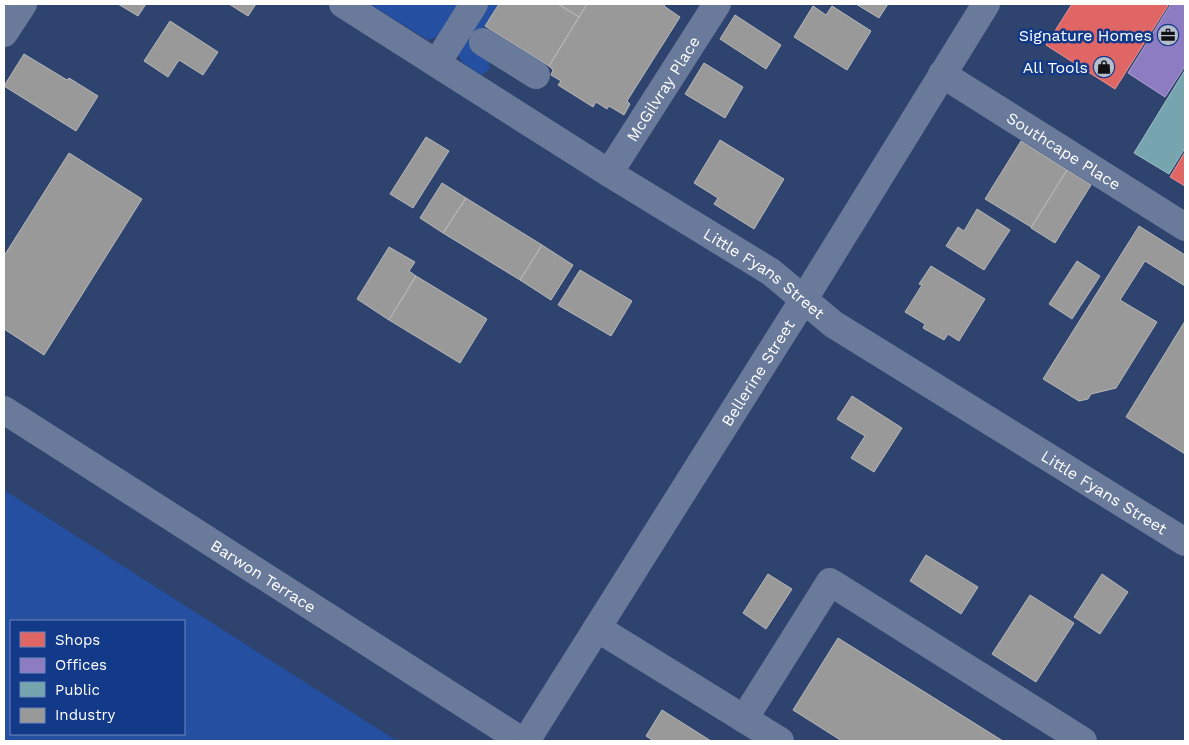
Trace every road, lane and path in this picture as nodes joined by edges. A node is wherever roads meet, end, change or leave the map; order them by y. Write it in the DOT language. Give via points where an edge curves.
graph roads {
  1 [pos="23,4"];
  2 [pos="343,4"];
  3 [pos="474,4"];
  4 [pos="717,4"];
  5 [pos="986,4"];
  6 [pos="4,33"];
  7 [pos="483,42"];
  8 [pos="510,60"];
  9 [pos="438,63"];
  10 [pos="942,74"];
  11 [pos="536,75"];
  12 [pos="486,94"];
  13 [pos="609,173"];
  14 [pos="1185,227"];
  15 [pos="804,299"];
  16 [pos="4,410"];
  17 [pos="1185,542"];
  18 [pos="597,628"];
  19 [pos="744,719"];
  20 [pos="522,741"];
  21 [pos="526,741"];
  22 [pos="780,741"];
  23 [pos="1083,741"];
  1 -- 6 [label="street"];
  2 -- 9 [label="street, Little Fyans Street"];
  3 -- 9 [label="street"];
  4 -- 13 [label="street, McGilvray Place"];
  5 -- 10 [label="street, Bellerine Street"];
  7 -- 8 [label="street"];
  8 -- 11 [label="street"];
  8 -- 12 [label="street"];
  9 -- 12 [label="street, Little Fyans Street"];
  10 -- 14 [label="street, Southcape Place"];
  10 -- 15 [label="street, Bellerine Street"];
  12 -- 13 [label="street, Little Fyans Street"];
  13 -- 15 [label="street, Little Fyans Street" via="771,272"];
  15 -- 17 [label="street, Little Fyans Street" via="833,324"];
  15 -- 18 [label="street, Bellerine Street"];
  16 -- 20 [label="street, Barwon Terrace"];
  18 -- 19 [label="street"];
  18 -- 21 [label="street, Bellerine Street"];
  19 -- 22 [label="street"];
  19 -- 23 [label="street" via="830,582"];
}
